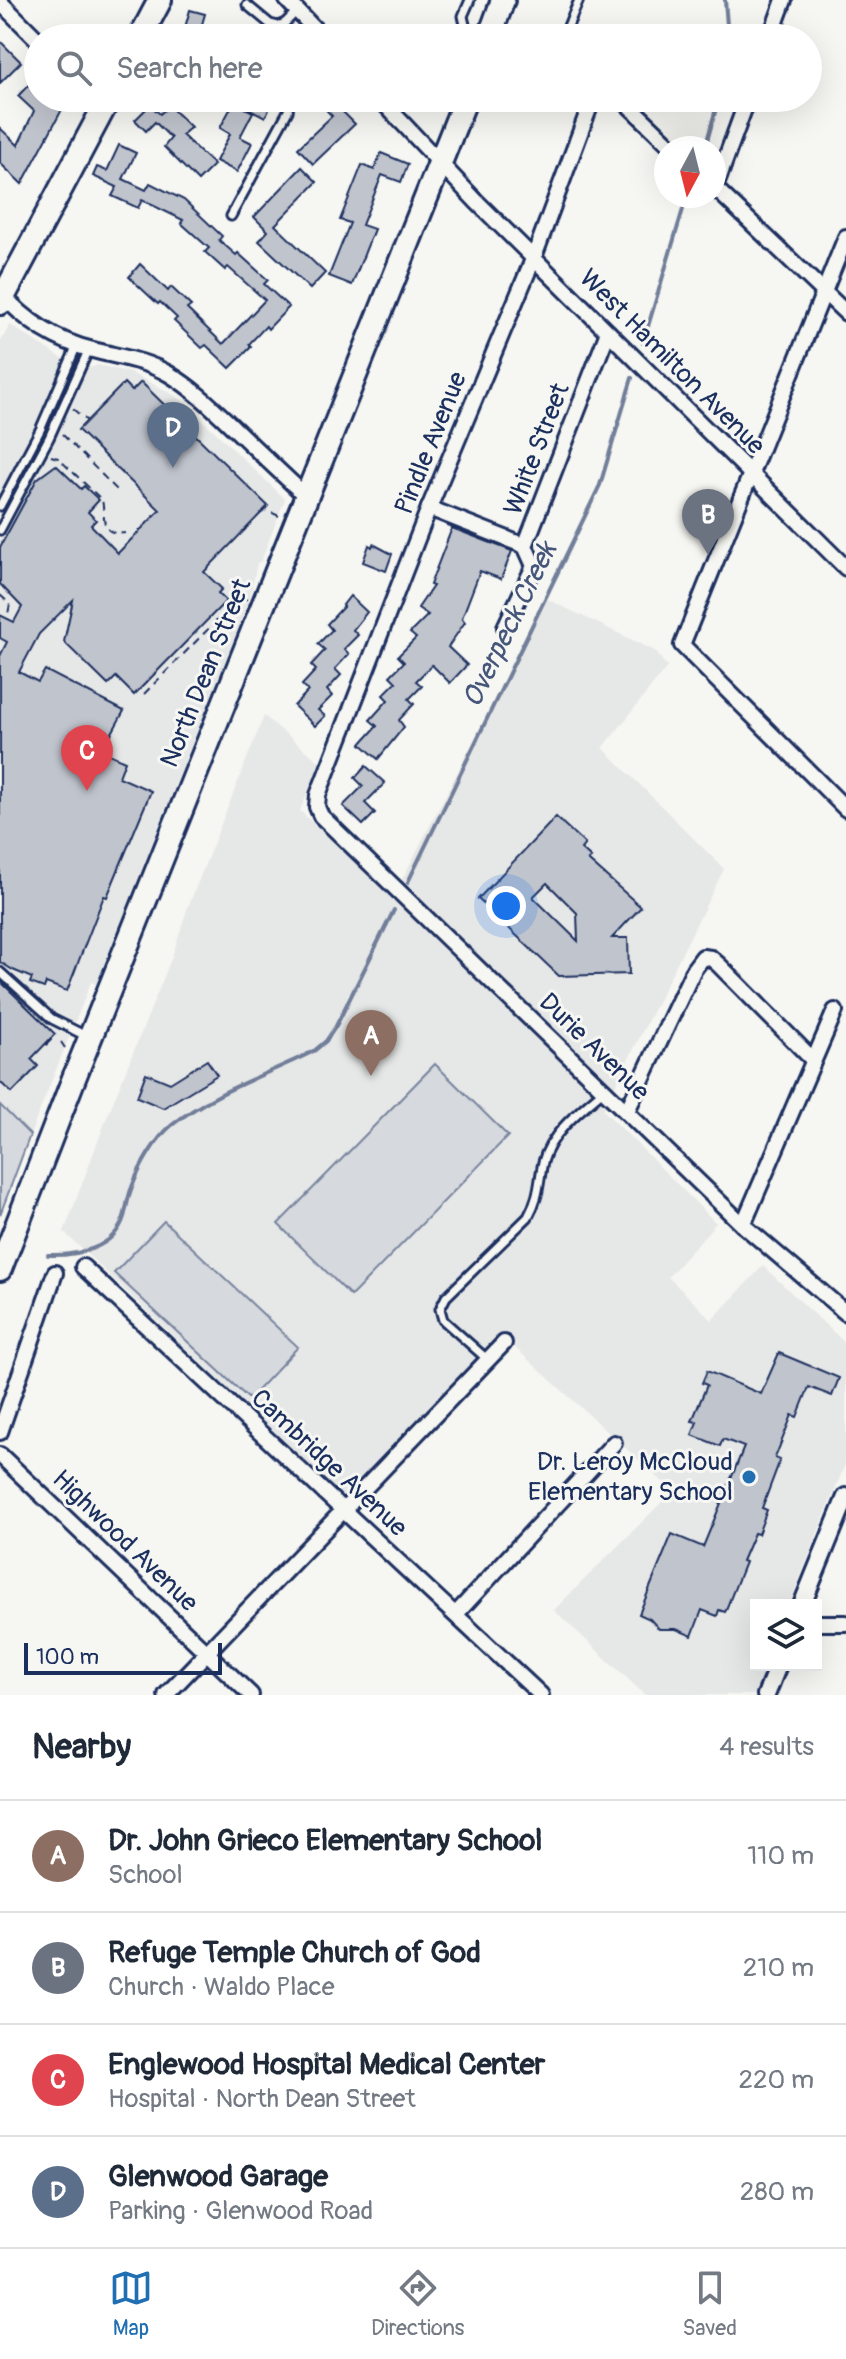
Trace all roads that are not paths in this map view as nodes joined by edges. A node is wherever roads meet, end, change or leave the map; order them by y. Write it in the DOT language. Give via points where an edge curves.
graph roads {
  1 [pos="160,0"];
  2 [pos="470,0"];
  3 [pos="503,0"];
  4 [pos="579,0"];
  5 [pos="784,0"];
  6 [pos="247,5"];
  7 [pos="292,6"];
  8 [pos="3,9"];
  9 [pos="147,24"];
  10 [pos="270,24"];
  11 [pos="283,24"];
  12 [pos="309,24"];
  13 [pos="465,24"];
  14 [pos="494,24"];
  15 [pos="569,24"];
  16 [pos="775,24"];
  17 [pos="24,28"];
  18 [pos="96,112"];
  19 [pos="287,112"];
  20 [pos="392,112"];
  21 [pos="461,112"];
  22 [pos="588,112"];
  23 [pos="636,112"];
  24 [pos="743,112"];
  25 [pos="661,136"];
  26 [pos="726,156"];
  27 [pos="441,164"];
  28 [pos="726,199"];
  29 [pos="231,216"];
  30 [pos="846,237"];
  31 [pos="534,257"];
  32 [pos="824,292"];
  33 [pos="1,297"];
  34 [pos="846,313"];
  35 [pos="608,332"];
  36 [pos="83,347"];
  37 [pos="750,475"];
  38 [pos="307,497"];
  39 [pos="0,506"];
  40 [pos="429,508"];
  41 [pos="0,530"];
  42 [pos="525,546"];
  43 [pos="846,568"];
  44 [pos="505,627"];
  45 [pos="317,807"];
  46 [pos="846,809"];
  47 [pos="0,972"];
  48 [pos="835,1011"];
  49 [pos="91,1038"];
  50 [pos="813,1060"];
  51 [pos="604,1090"];
  52 [pos="627,1111"];
  53 [pos="743,1225"];
  54 [pos="83,1267"];
  55 [pos="0,1269"];
  56 [pos="55,1273"];
  57 [pos="846,1313"];
  58 [pos="504,1343"];
  59 [pos="488,1360"];
  60 [pos="0,1432"];
  61 [pos="614,1443"];
  62 [pos="0,1455"];
  63 [pos="846,1497"];
  64 [pos="344,1510"];
  65 [pos="804,1599"];
  66 [pos="456,1614"];
  67 [pos="822,1623"];
  68 [pos="846,1623"];
  69 [pos="207,1653"];
  70 [pos="776,1671"];
  71 [pos="166,1695"];
  72 [pos="251,1695"];
  73 [pos="541,1695"];
  74 [pos="766,1695"];
  1 -- 9 [label="main road"];
  2 -- 13 [label="lane"];
  3 -- 14 [label="main road"];
  4 -- 15 [label="lane"];
  5 -- 16 [label="street"];
  6 -- 10 [label="lane"];
  7 -- 11 [label="lane"];
  7 -- 12 [label="street"];
  8 -- 17 [label="street"];
  18 -- 33 [label="main road"];
  19 -- 29 [label="lane"];
  20 -- 27 [label="street, West Hamilton Avenue"];
  21 -- 27 [label="main road, North Dean Street"];
  22 -- 31 [label="street, Pindle Avenue"];
  23 -- 25 [label="street"];
  24 -- 26 [label="street"];
  27 -- 31 [label="street, West Hamilton Avenue"];
  27 -- 38 [label="main road, North Dean Street"];
  28 -- 32 [label="street"];
  30 -- 32 [label="street"];
  31 -- 35 [label="street, West Hamilton Avenue"];
  31 -- 40 [label="street, Pindle Avenue"];
  32 -- 34 [label="street"];
  32 -- 37 [label="street"];
  33 -- 36 [label="street" via="44,330"];
  35 -- 37 [label="street, West Hamilton Avenue"];
  35 -- 42 [label="street, White Street"];
  36 -- 38 [label="street" via="140,361 183,383"];
  36 -- 39 [label="lane"];
  36 -- 41 [label="lane" via="49,438"];
  37 -- 43 [label="street, West Hamilton Avenue"];
  37 -- 46 [label="street" via="682,645"];
  38 -- 49 [label="main road, North Dean Street"];
  40 -- 42 [label="street"];
  40 -- 45 [label="street, Pindle Avenue"];
  42 -- 44 [label="street, White Street" via="534,566"];
  45 -- 51 [label="street, Durie Avenue"];
  47 -- 49 [label="lane" via="52,1019"];
  48 -- 50 [label="street"];
  49 -- 55 [label="main road, North Dean Street"];
  50 -- 52 [label="street" via="719,965 703,957"];
  50 -- 53 [label="street"];
  51 -- 52 [label="street, Durie Avenue"];
  51 -- 59 [label="lane" via="551,1142 528,1217 440,1309 443,1320"];
  52 -- 53 [label="street, Durie Avenue"];
  53 -- 57 [label="street, Durie Avenue"];
  54 -- 64 [label="street, Cambridge Avenue"];
  56 -- 60 [label="street"];
  58 -- 59 [label="street"];
  59 -- 64 [label="street"];
  61 -- 66 [label="street"];
  62 -- 69 [label="street, Highwood Avenue"];
  63 -- 65 [label="street"];
  64 -- 66 [label="street, Cambridge Avenue"];
  64 -- 69 [label="street"];
  66 -- 73 [label="street, Cambridge Avenue"];
  67 -- 68 [label="street"];
  69 -- 71 [label="street"];
  69 -- 72 [label="street, Highwood Avenue"];
  70 -- 74 [label="street"];
}
